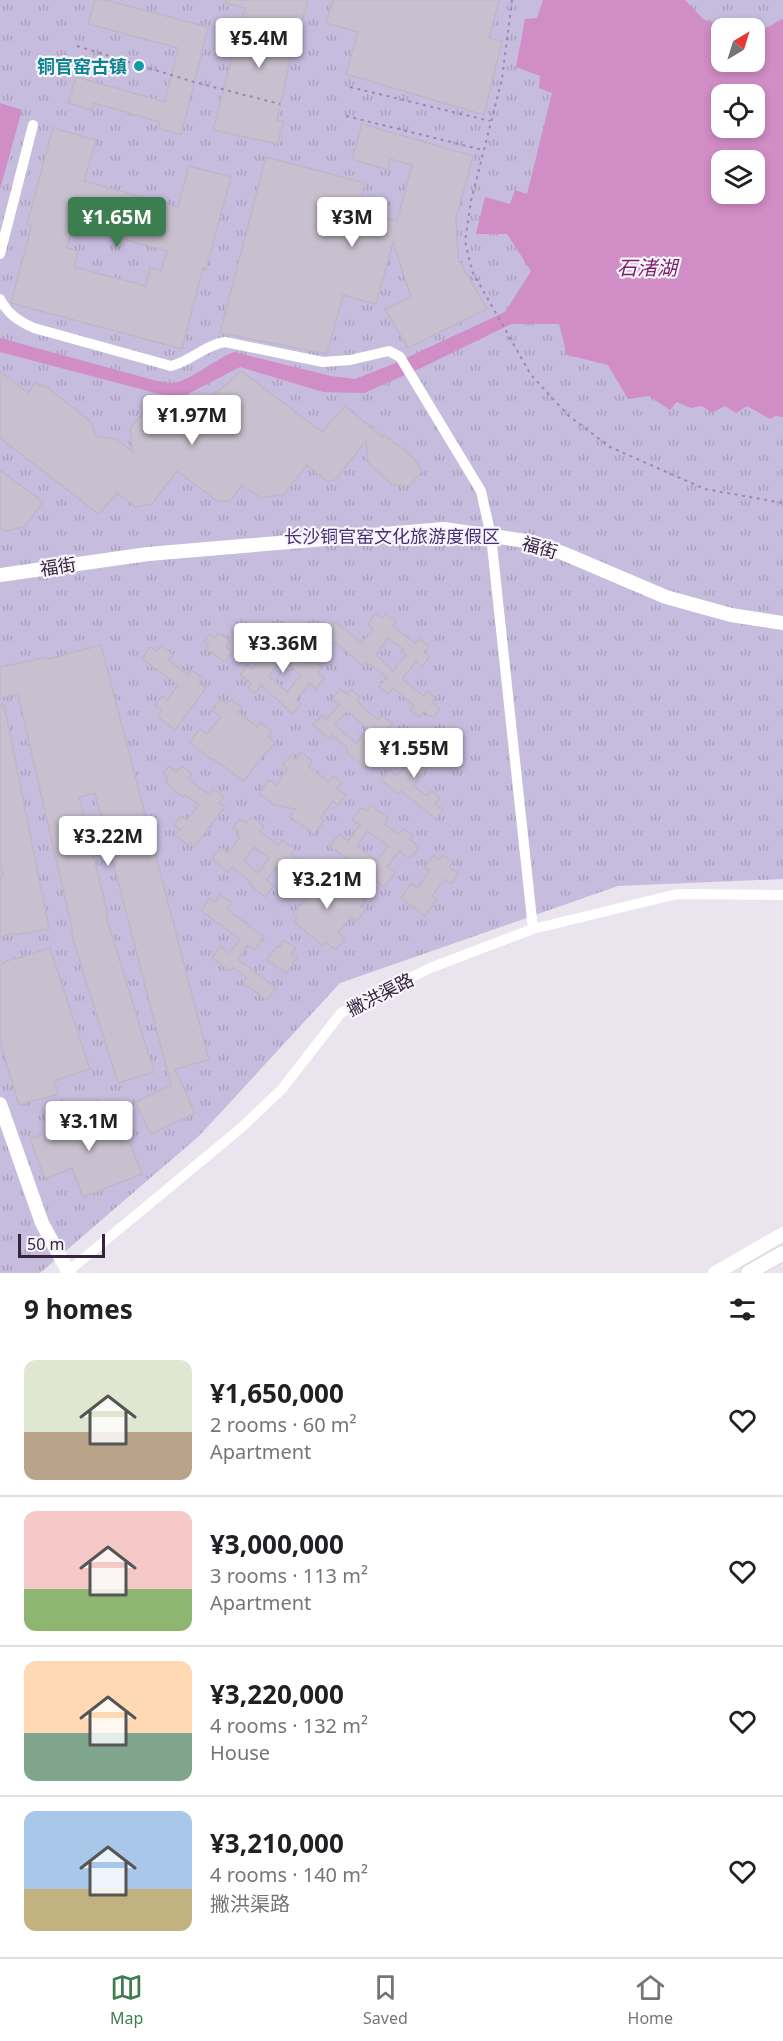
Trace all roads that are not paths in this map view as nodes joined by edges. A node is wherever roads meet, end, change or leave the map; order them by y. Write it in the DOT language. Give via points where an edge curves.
graph roads {
  1 [pos="33,125"];
  2 [pos="0,254"];
  3 [pos="0,299"];
  4 [pos="491,536"];
  5 [pos="0,575"];
  6 [pos="783,623"];
  7 [pos="783,895"];
  8 [pos="533,929"];
  9 [pos="0,1104"];
  10 [pos="783,1234"];
  11 [pos="783,1253"];
  12 [pos="68,1272"];
  13 [pos="715,1273"];
  14 [pos="748,1273"];
  1 -- 2 [label="street"];
  3 -- 4 [label="street" via="17,321 34,328 171,366 184,363 213,344 225,342 323,362 389,351 400,357 481,491"];
  4 -- 5 [label="street, 福街" via="444,529 148,554"];
  4 -- 6 [label="street, 福街" via="532,542 666,597 731,615"];
  4 -- 8 [label="street"];
  7 -- 8 [label="street, 撇洪渠路" via="677,894"];
  8 -- 12 [label="street, 撇洪渠路" via="430,968 341,1013 282,1089"];
  9 -- 12 [label="street" via="42,1223"];
  10 -- 13 [label="street"];
  11 -- 14 [label="main road"];
}
